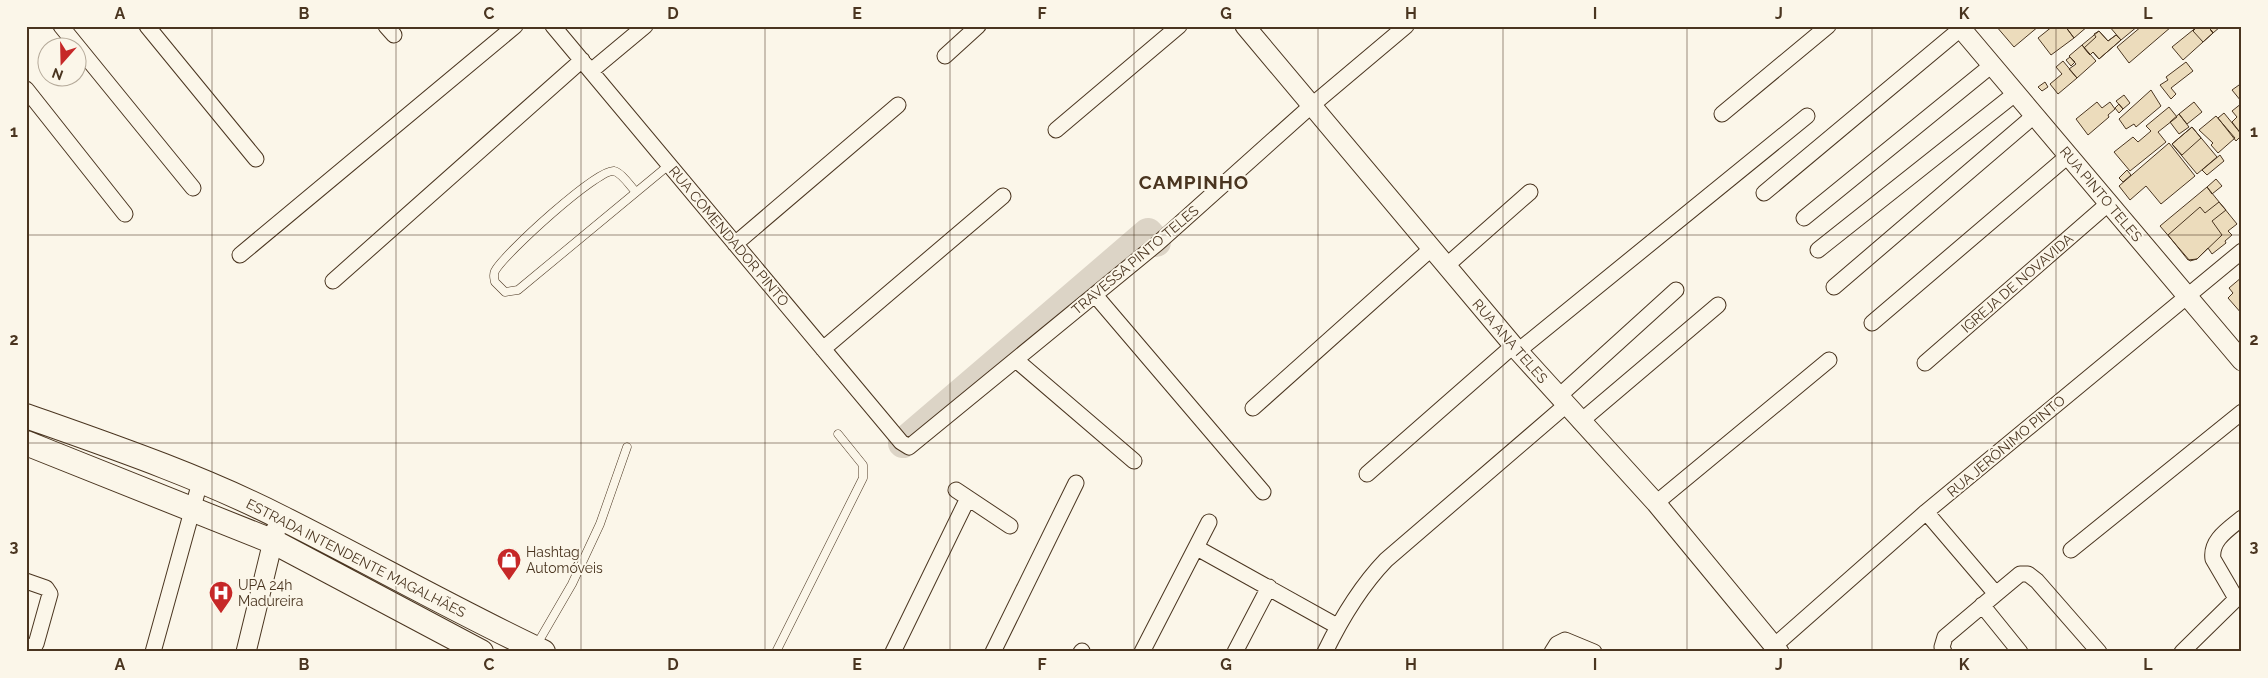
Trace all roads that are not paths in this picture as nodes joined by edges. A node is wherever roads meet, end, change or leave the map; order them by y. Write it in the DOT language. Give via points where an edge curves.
graph roads {
  1 [pos="61,26"];
  2 [pos="147,26"];
  3 [pos="514,26"];
  4 [pos="553,26"];
  5 [pos="645,26"];
  6 [pos="978,26"];
  7 [pos="1179,26"];
  8 [pos="1406,26"];
  9 [pos="1828,26"];
  10 [pos="1961,27"];
  11 [pos="1251,28"];
  12 [pos="945,56"];
  13 [pos="586,65"];
  14 [pos="1992,65"];
  15 [pos="26,89"];
  16 [pos="2016,93"];
  17 [pos="898,105"];
  18 [pos="1311,106"];
  19 [pos="1722,114"];
  20 [pos="2035,115"];
  21 [pos="1806,116"];
  22 [pos="1056,130"];
  23 [pos="2069,155"];
  24 [pos="256,159"];
  25 [pos="669,164"];
  26 [pos="193,188"];
  27 [pos="636,192"];
  28 [pos="1530,192"];
  29 [pos="1764,193"];
  30 [pos="1003,196"];
  31 [pos="2109,203"];
  32 [pos="125,214"];
  33 [pos="1804,218"];
  34 [pos="735,244"];
  35 [pos="1431,249"];
  36 [pos="1818,250"];
  37 [pos="2242,251"];
  38 [pos="240,255"];
  39 [pos="1446,266"];
  40 [pos="333,281"];
  41 [pos="1834,287"];
  42 [pos="1676,290"];
  43 [pos="1095,295"];
  44 [pos="2188,296"];
  45 [pos="1718,305"];
  46 [pos="1872,323"];
  47 [pos="1516,348"];
  48 [pos="823,349"];
  49 [pos="1016,360"];
  50 [pos="1829,360"];
  51 [pos="2242,361"];
  52 [pos="1925,363"];
  53 [pos="1562,402"];
  54 [pos="1253,408"];
  55 [pos="2242,412"];
  56 [pos="26,416"];
  57 [pos="1580,422"];
  58 [pos="838,434"];
  59 [pos="26,443"];
  60 [pos="905,446"];
  61 [pos="628,447"];
  62 [pos="1134,461"];
  63 [pos="1367,474"];
  64 [pos="200,482"];
  65 [pos="1076,483"];
  66 [pos="1263,492"];
  67 [pos="1656,504"];
  68 [pos="192,508"];
  69 [pos="1926,512"];
  70 [pos="278,516"];
  71 [pos="2242,518"];
  72 [pos="1209,522"];
  73 [pos="1010,526"];
  74 [pos="274,542"];
  75 [pos="1197,548"];
  76 [pos="2070,550"];
  77 [pos="26,581"];
  78 [pos="1269,587"];
  79 [pos="1996,594"];
  80 [pos="1982,606"];
  81 [pos="1338,626"];
  82 [pos="26,649"];
  83 [pos="1777,649"];
  84 [pos="539,650"];
  85 [pos="153,652"];
  86 [pos="246,652"];
  87 [pos="481,652"];
  88 [pos="776,652"];
  89 [pos="894,652"];
  90 [pos="993,652"];
  91 [pos="1142,652"];
  92 [pos="1235,652"];
  93 [pos="1325,652"];
  94 [pos="1552,652"];
  95 [pos="1594,652"];
  96 [pos="1944,652"];
  97 [pos="2020,652"];
  98 [pos="2099,652"];
  99 [pos="2182,652"];
  1 -- 26 [label="street"];
  2 -- 24 [label="street"];
  3 -- 38 [label="street"];
  4 -- 13 [label="street, RUA COMENDADOR PINTO"];
  5 -- 13 [label="street"];
  6 -- 12 [label="street"];
  7 -- 22 [label="street"];
  8 -- 18 [label="street, TRAVESSA PINTO TELES"];
  9 -- 19 [label="street"];
  10 -- 14 [label="street, RUA PINTO TELES"];
  10 -- 29 [label="street"];
  11 -- 18 [label="street, RUA ANA TELES"];
  13 -- 25 [label="street, RUA COMENDADOR PINTO"];
  13 -- 40 [label="street"];
  14 -- 16 [label="street, RUA PINTO TELES"];
  14 -- 33 [label="street"];
  15 -- 32 [label="street"];
  16 -- 20 [label="street, RUA PINTO TELES"];
  16 -- 36 [label="street"];
  17 -- 34 [label="street"];
  18 -- 35 [label="street, RUA ANA TELES"];
  18 -- 43 [label="street, TRAVESSA PINTO TELES"];
  20 -- 23 [label="street, RUA PINTO TELES"];
  20 -- 41 [label="street"];
  21 -- 47 [label="street"];
  23 -- 31 [label="street, RUA PINTO TELES"];
  23 -- 46 [label="street"];
  25 -- 27 [label="lane"];
  25 -- 34 [label="street, RUA COMENDADOR PINTO"];
  27 -- 27 [label="lane" via="617,172 609,171 599,176 507,255 495,271 495,282 509,293 518,290"];
  28 -- 39 [label="street"];
  30 -- 48 [label="street"];
  31 -- 44 [label="street, RUA PINTO TELES"];
  31 -- 52 [label="street, IGREJA DE NOVAVIDA"];
  34 -- 48 [label="street, RUA COMENDADOR PINTO"];
  35 -- 39 [label="street, RUA ANA TELES"];
  35 -- 54 [label="street"];
  37 -- 44 [label="street, RUA JERÔNIMO PINTO"];
  39 -- 47 [label="street, RUA ANA TELES"];
  42 -- 53 [label="street"];
  43 -- 49 [label="street, TRAVESSA PINTO TELES"];
  43 -- 66 [label="street"];
  44 -- 51 [label="street, RUA PINTO TELES"];
  44 -- 69 [label="street, RUA JERÔNIMO PINTO"];
  45 -- 57 [label="street"];
  47 -- 53 [label="street, RUA ANA TELES"];
  47 -- 63 [label="street"];
  48 -- 60 [label="street, RUA COMENDADOR PINTO"];
  49 -- 60 [label="street, TRAVESSA PINTO TELES" via="911,446"];
  49 -- 62 [label="street"];
  50 -- 67 [label="street"];
  53 -- 57 [label="street, RUA ANA TELES"];
  53 -- 81 [label="street" via="1368,578"];
  55 -- 76 [label="street"];
  56 -- 64 [label="main road, ESTRADA INTENDENTE MAGALHÃES"];
  57 -- 67 [label="street, RUA ANA TELES"];
  58 -- 88 [label="lane" via="863,465 863,478"];
  59 -- 68 [label="main road, ESTRADA INTENDENTE MAGALHÃES"];
  61 -- 84 [label="lane" via="600,524"];
  64 -- 68 [label="street"];
  64 -- 70 [label="main road, ESTRADA INTENDENTE MAGALHÃES"];
  65 -- 90 [label="street"];
  67 -- 83 [label="street, RUA ANA TELES"];
  68 -- 74 [label="main road, ESTRADA INTENDENTE MAGALHÃES"];
  68 -- 85 [label="street"];
  69 -- 79 [label="street"];
  69 -- 83 [label="street, RUA JERÔNIMO PINTO"];
  70 -- 74 [label="street"];
  70 -- 84 [label="main road, ESTRADA INTENDENTE MAGALHÃES" via="467,616"];
  71 -- 99 [label="street" via="2215,542 2212,552 2234,601"];
  72 -- 75 [label="street"];
  73 -- 89 [label="street" via="962,494"];
  74 -- 86 [label="street"];
  74 -- 87 [label="main road, ESTRADA INTENDENTE MAGALHÃES"];
  75 -- 78 [label="street"];
  75 -- 91 [label="street"];
  77 -- 82 [label="street" via="46,588 50,594 36,644"];
  78 -- 81 [label="street"];
  78 -- 92 [label="street"];
  79 -- 80 [label="street"];
  79 -- 98 [label="street" via="2020,574 2028,574"];
  80 -- 96 [label="street" via="1945,637 1942,641"];
  80 -- 97 [label="street"];
  81 -- 93 [label="street"];
  94 -- 95 [label="street" via="1565,640"];
}
